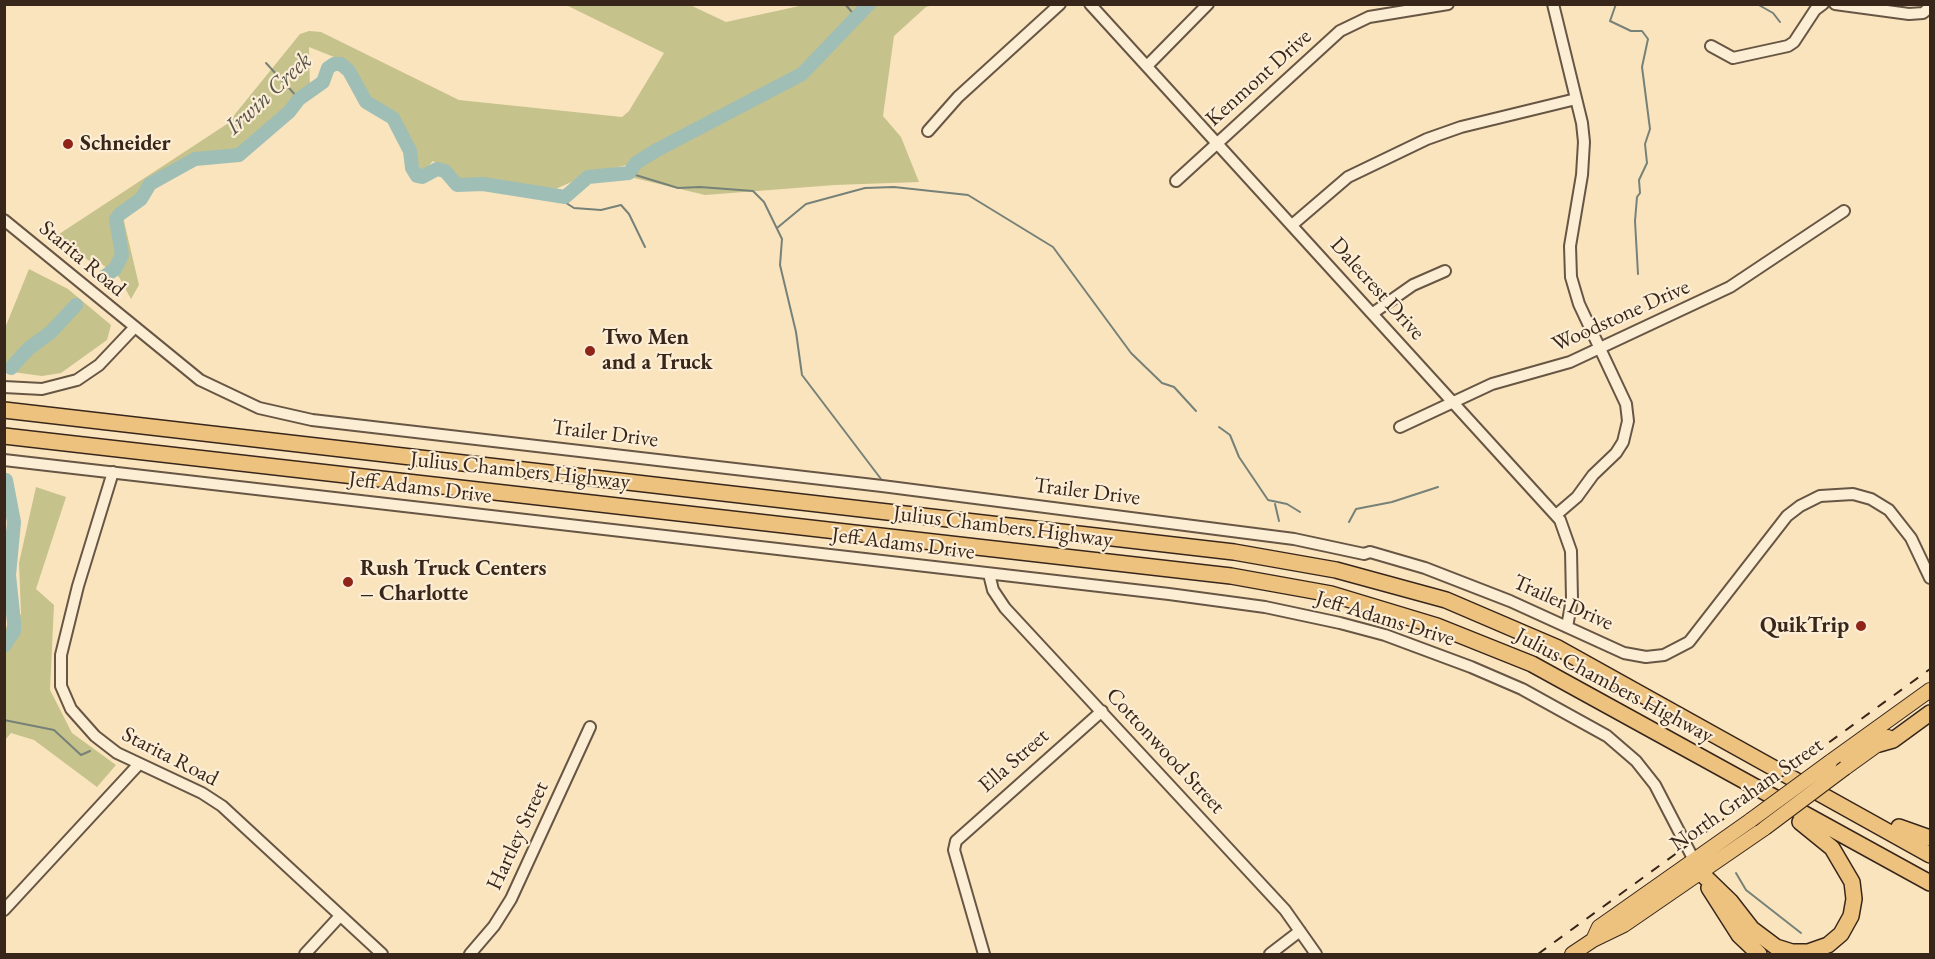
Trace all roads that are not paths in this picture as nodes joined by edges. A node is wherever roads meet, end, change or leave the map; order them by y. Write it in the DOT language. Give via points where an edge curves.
graph roads {
  1 [pos="1060,4"];
  2 [pos="1090,4"];
  3 [pos="1208,4"];
  4 [pos="1448,4"];
  5 [pos="1553,4"];
  6 [pos="1823,4"];
  7 [pos="1835,4"];
  8 [pos="1930,7"];
  9 [pos="1711,46"];
  10 [pos="1147,66"];
  11 [pos="1576,99"];
  12 [pos="928,131"];
  13 [pos="1217,143"];
  14 [pos="1176,181"];
  15 [pos="1844,211"];
  16 [pos="4,220"];
  17 [pos="1292,225"];
  18 [pos="1445,271"];
  19 [pos="1373,314"];
  20 [pos="134,328"];
  21 [pos="1600,349"];
  22 [pos="4,387"];
  23 [pos="1453,402"];
  24 [pos="4,410"];
  25 [pos="1400,427"];
  26 [pos="4,436"];
  27 [pos="4,460"];
  28 [pos="113,472"];
  29 [pos="1556,515"];
  30 [pos="989,574"];
  31 [pos="1930,578"];
  32 [pos="1567,627"];
  33 [pos="1930,690"];
  34 [pos="1930,706"];
  35 [pos="1102,711"];
  36 [pos="1930,714"];
  37 [pos="590,727"];
  38 [pos="1879,744"];
  39 [pos="1710,763"];
  40 [pos="139,764"];
  41 [pos="1832,799"];
  42 [pos="1930,838"];
  43 [pos="1930,855"];
  44 [pos="1697,866"];
  45 [pos="1930,883"];
  46 [pos="4,910"];
  47 [pos="340,915"];
  48 [pos="1300,931"];
  49 [pos="304,954"];
  50 [pos="382,954"];
  51 [pos="470,954"];
  52 [pos="984,954"];
  53 [pos="1270,954"];
  54 [pos="1316,954"];
  55 [pos="1572,954"];
  56 [pos="1759,954"];
  1 -- 12 [label="street" via="958,97"];
  2 -- 10 [label="street, Dalecrest Drive"];
  3 -- 10 [label="street"];
  4 -- 13 [label="street, Kenmont Drive" via="1384,13 1352,24 1332,37"];
  5 -- 11 [label="street"];
  6 -- 9 [label="street" via="1788,46 1733,58"];
  7 -- 8 [label="street" via="1910,14 1923,13"];
  10 -- 13 [label="street, Dalecrest Drive"];
  11 -- 17 [label="street" via="1427,139 1348,177"];
  11 -- 21 [label="street" via="1584,158 1571,234 1570,267 1575,294"];
  13 -- 14 [label="street, Kenmont Drive"];
  13 -- 17 [label="street, Dalecrest Drive"];
  15 -- 21 [label="street, Woodstone Drive" via="1730,287"];
  16 -- 20 [label="street, Starita Road"];
  17 -- 19 [label="street, Dalecrest Drive"];
  18 -- 19 [label="street" via="1413,285"];
  19 -- 23 [label="street, Dalecrest Drive"];
  20 -- 22 [label="street" via="99,365 77,380 42,389"];
  20 -- 32 [label="street, Trailer Drive" via="219,391 282,414 1266,534 1370,552 1425,568"];
  21 -- 23 [label="street, Woodstone Drive" via="1557,367 1492,384"];
  21 -- 29 [label="street" via="1626,404 1626,434 1616,453"];
  23 -- 25 [label="street, Woodstone Drive"];
  23 -- 29 [label="street, Dalecrest Drive"];
  24 -- 41 [label="highway, Julius Chambers Highway" via="1234,552 1313,565 1425,593 1520,630"];
  26 -- 39 [label="highway, Julius Chambers Highway" via="1282,584 1354,599 1485,645 1567,682"];
  27 -- 28 [label="street, Jeff Adams Drive"];
  28 -- 30 [label="street, Jeff Adams Drive"];
  28 -- 40 [label="street, Starita Road" via="78,586 61,655 60,680 65,697 81,722 104,744"];
  29 -- 32 [label="street, Dalecrest Drive" via="1565,528 1571,551 1572,599"];
  30 -- 35 [label="street, Cottonwood Street" via="993,590 1005,608"];
  30 -- 44 [label="street, Jeff Adams Drive" via="1271,608 1385,635 1461,662 1561,709 1622,748 1655,785"];
  31 -- 32 [label="street, Trailer Drive" via="1911,538 1889,510 1864,497 1827,495 1807,502 1787,516 1689,642 1675,651 1652,657 1635,656"];
  33 -- 44 [label="main road, North Graham Street, bridge" via="1751,820"];
  34 -- 38 [label="main road, North Graham Street"];
  35 -- 48 [label="street, Cottonwood Street"];
  35 -- 52 [label="street, Ella Street" via="955,844"];
  36 -- 38 [label="highway" via="1893,740"];
  37 -- 51 [label="street, Hartley Street" via="511,899"];
  38 -- 44 [label="main road, North Graham Street, bridge" via="1765,828"];
  39 -- 44 [label="highway" via="1810,828 1832,848 1852,882 1851,915 1828,945 1808,952 1781,949 1752,929"];
  39 -- 45 [label="highway, Julius Chambers Highway"];
  40 -- 46 [label="street"];
  40 -- 47 [label="street, Starita Road" via="222,806"];
  41 -- 42 [label="highway"];
  41 -- 43 [label="highway, Julius Chambers Highway"];
  44 -- 55 [label="main road, North Graham Street" via="1624,925"];
  44 -- 56 [label="highway" via="1722,911"];
  47 -- 49 [label="street"];
  47 -- 50 [label="street, Starita Road"];
  48 -- 53 [label="street"];
  48 -- 54 [label="street, Cottonwood Street"];
}
